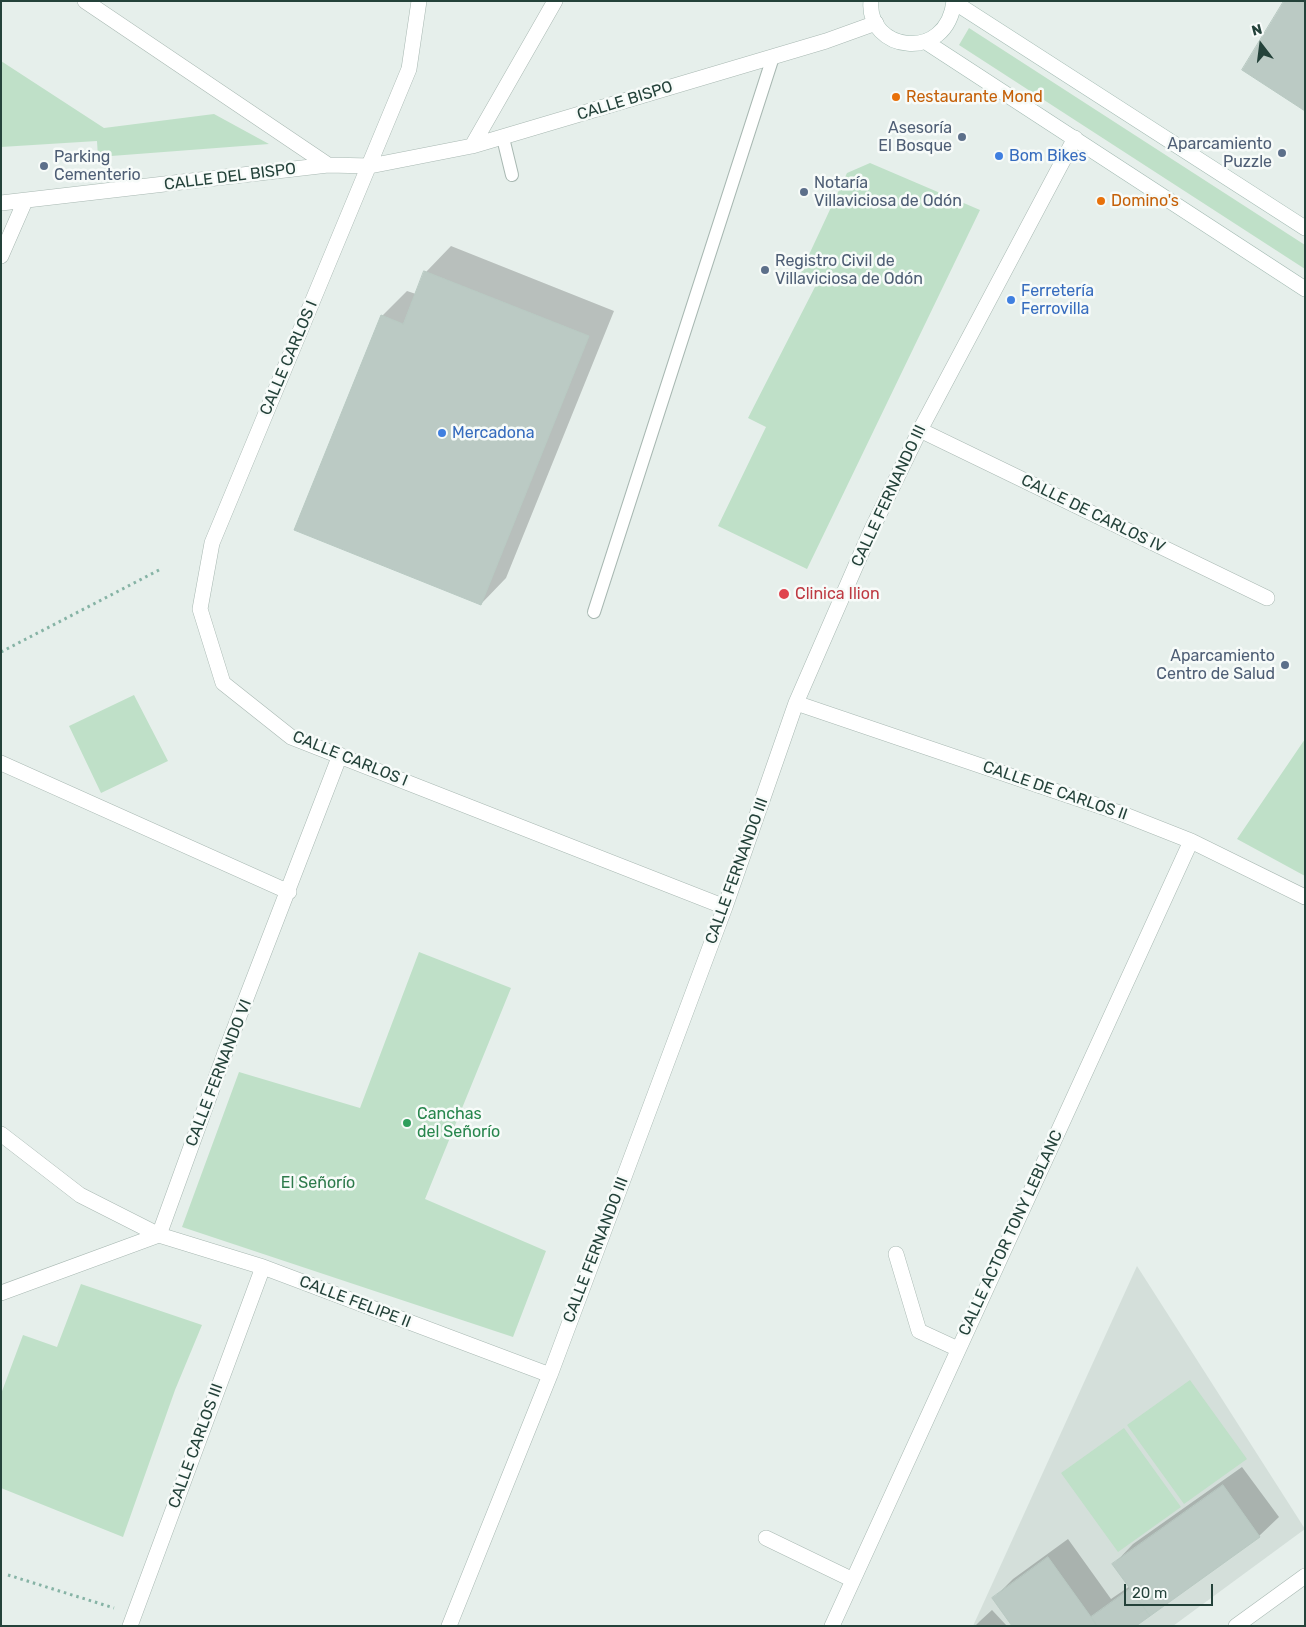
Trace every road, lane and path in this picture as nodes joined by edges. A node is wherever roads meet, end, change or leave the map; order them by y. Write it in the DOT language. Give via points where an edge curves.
graph roads {
  1 [pos="85,1"];
  2 [pos="419,1"];
  3 [pos="555,1"];
  4 [pos="954,2"];
  5 [pos="868,3"];
  6 [pos="876,23"];
  7 [pos="926,42"];
  8 [pos="773,57"];
  9 [pos="503,138"];
  10 [pos="1075,138"];
  11 [pos="472,146"];
  12 [pos="328,165"];
  13 [pos="370,166"];
  14 [pos="512,175"];
  15 [pos="26,201"];
  16 [pos="1,203"];
  17 [pos="1305,228"];
  18 [pos="1,256"];
  19 [pos="1305,289"];
  20 [pos="920,430"];
  21 [pos="161,568"];
  22 [pos="1267,598"];
  23 [pos="594,612"];
  24 [pos="1,652"];
  25 [pos="796,703"];
  26 [pos="340,755"];
  27 [pos="1,763"];
  28 [pos="1191,840"];
  29 [pos="289,892"];
  30 [pos="1305,897"];
  31 [pos="725,907"];
  32 [pos="1,1134"];
  33 [pos="159,1235"];
  34 [pos="896,1254"];
  35 [pos="263,1267"];
  36 [pos="1,1292"];
  37 [pos="958,1349"];
  38 [pos="550,1375"];
  39 [pos="766,1538"];
  40 [pos="8,1575"];
  41 [pos="1305,1576"];
  42 [pos="853,1580"];
  43 [pos="134,1622"];
  44 [pos="449,1626"];
  45 [pos="832,1626"];
  46 [pos="1236,1626"];
  1 -- 12 [label="street"];
  2 -- 13 [label="street, CALLE CARLOS I" via="409,69"];
  3 -- 11 [label="street"];
  4 -- 7 [label="street" via="951,19 941,33"];
  4 -- 17 [label="street"];
  5 -- 6 [label="street"];
  6 -- 7 [label="street" via="893,39 915,44"];
  6 -- 8 [label="street, CALLE BISPO"];
  7 -- 10 [label="street"];
  8 -- 9 [label="street, CALLE BISPO"];
  8 -- 23 [label="lane"];
  9 -- 11 [label="street, CALLE BISPO"];
  9 -- 14 [label="lane"];
  10 -- 19 [label="street"];
  10 -- 20 [label="street, CALLE FERNANDO III"];
  11 -- 13 [label="street, CALLE BISPO"];
  12 -- 13 [label="street, CALLE DEL BISPO"];
  12 -- 15 [label="street, CALLE DEL BISPO"];
  13 -- 26 [label="street, CALLE CARLOS I" via="212,543 200,609 223,683 290,737"];
  15 -- 16 [label="street, CALLE DEL BISPO"];
  15 -- 18 [label="street"];
  20 -- 22 [label="street, CALLE DE CARLOS IV"];
  20 -- 25 [label="street, CALLE FERNANDO III" via="870,533"];
  21 -- 24 [label="path"];
  25 -- 28 [label="street, CALLE DE CARLOS II" via="1120,812"];
  25 -- 31 [label="street, CALLE FERNANDO III"];
  26 -- 29 [label="street, CALLE FERNANDO VI"];
  26 -- 31 [label="street, CALLE CARLOS I"];
  27 -- 29 [label="street"];
  28 -- 30 [label="street, CALLE DE CARLOS II"];
  28 -- 37 [label="street, CALLE ACTOR TONY LEBLANC"];
  29 -- 33 [label="street, CALLE FERNANDO VI"];
  31 -- 38 [label="street, CALLE FERNANDO III"];
  32 -- 33 [label="street, CALLE FELIPE II" via="80,1195"];
  33 -- 35 [label="street, CALLE FELIPE II"];
  33 -- 36 [label="street"];
  34 -- 37 [label="street" via="919,1331"];
  35 -- 38 [label="street, CALLE FELIPE II"];
  35 -- 43 [label="street, CALLE CARLOS III"];
  37 -- 42 [label="street, CALLE ACTOR TONY LEBLANC"];
  38 -- 44 [label="street, CALLE FERNANDO III"];
  39 -- 42 [label="street"];
  40 -- 43 [label="path"];
  41 -- 46 [label="street"];
  42 -- 45 [label="street, CALLE ACTOR TONY LEBLANC"];
}
